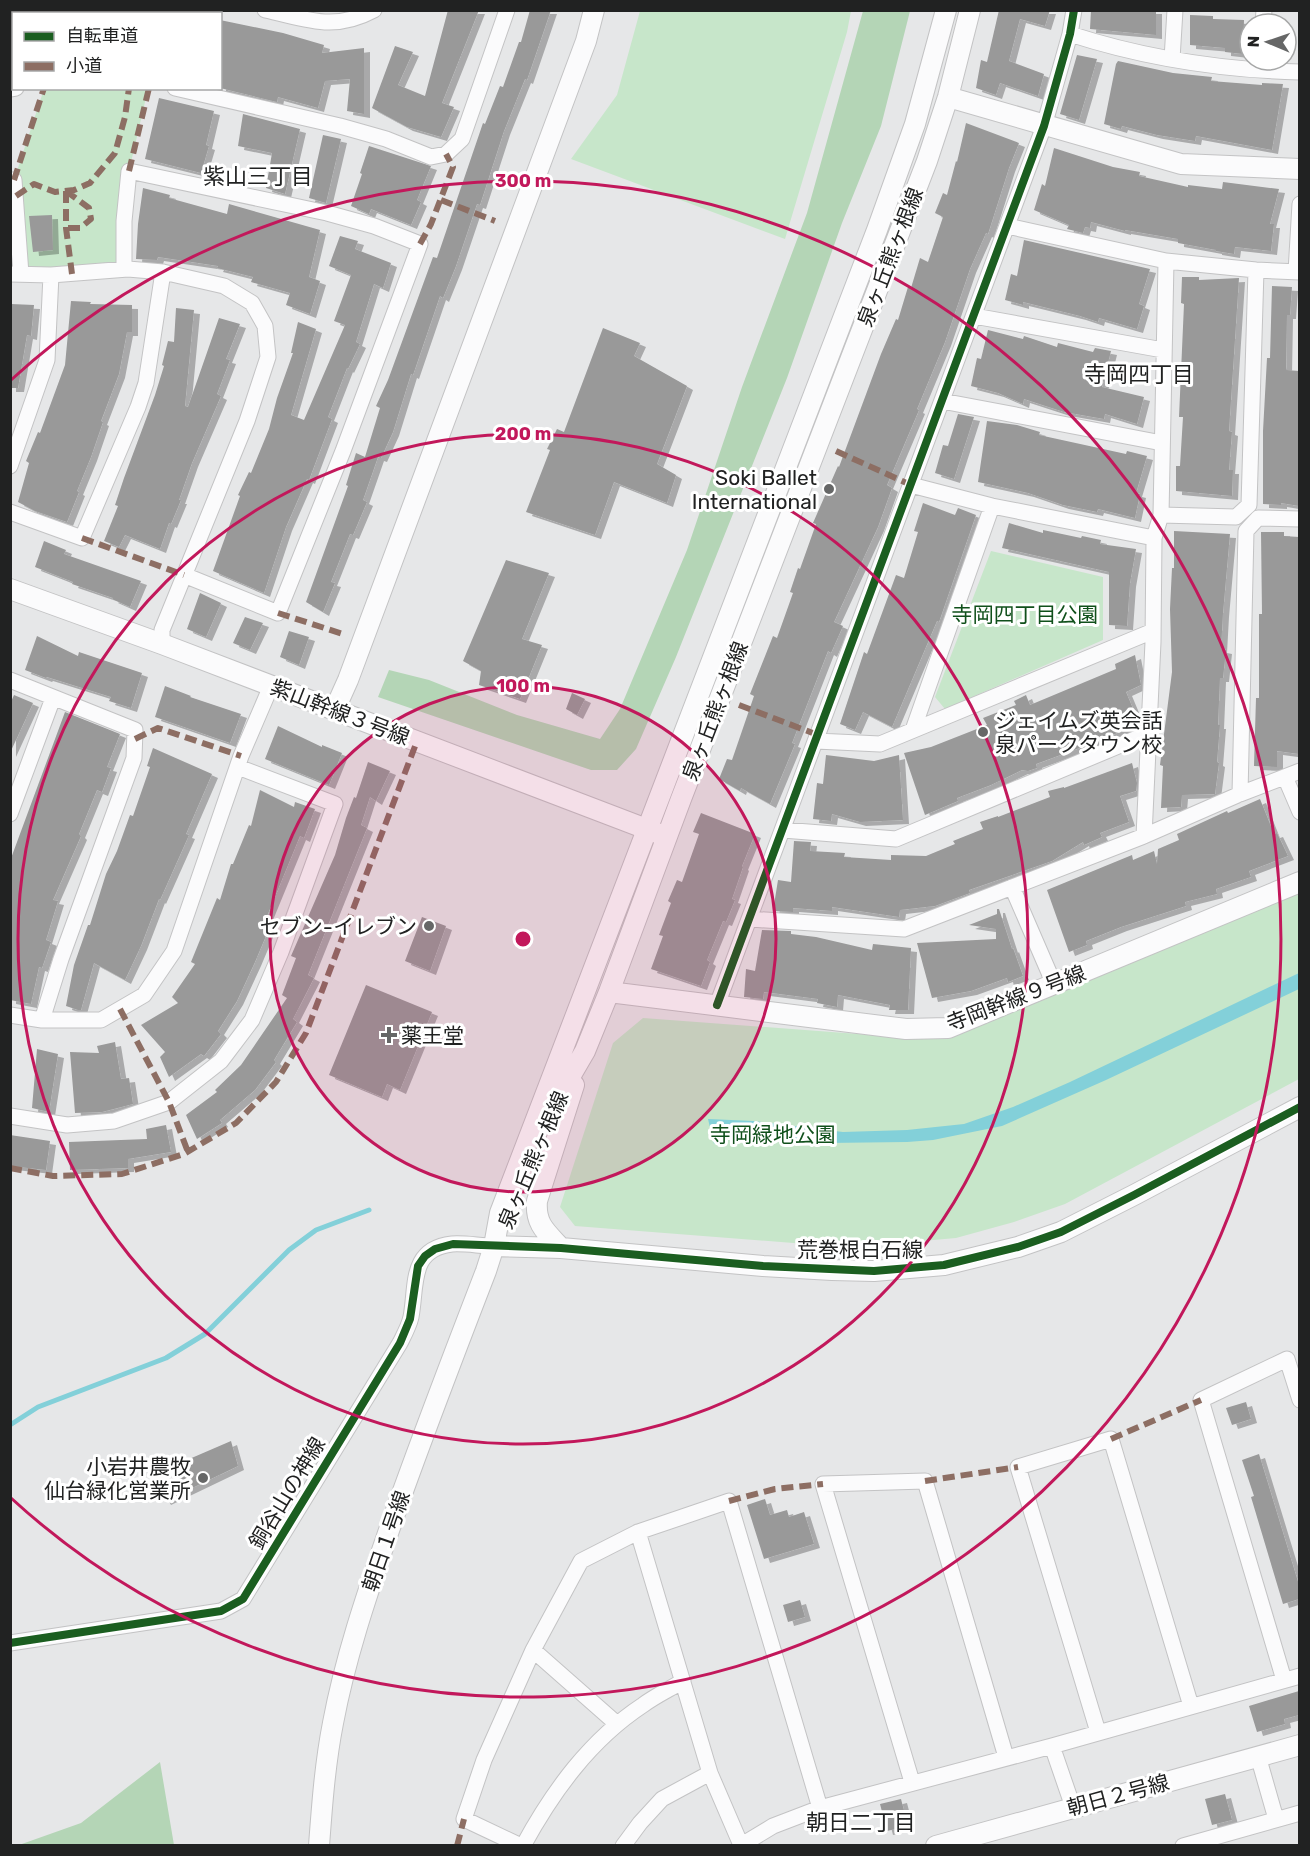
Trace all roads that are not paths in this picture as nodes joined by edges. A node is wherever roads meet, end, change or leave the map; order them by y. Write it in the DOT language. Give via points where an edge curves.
graph roads {
  1 [pos="265,10"];
  2 [pos="374,10"];
  3 [pos="507,10"];
  4 [pos="594,10"];
  5 [pos="946,10"];
  6 [pos="970,10"];
  7 [pos="1074,10"];
  8 [pos="1175,10"];
  9 [pos="303,14"];
  10 [pos="1070,34"];
  11 [pos="1172,59"];
  12 [pos="1238,63"];
  13 [pos="184,90"];
  14 [pos="948,97"];
  15 [pos="1044,126"];
  16 [pos="1299,169"];
  17 [pos="10,180"];
  18 [pos="1299,204"];
  19 [pos="1007,226"];
  20 [pos="1166,261"];
  21 [pos="124,269"];
  22 [pos="1256,270"];
  23 [pos="163,272"];
  24 [pos="1298,272"];
  25 [pos="16,274"];
  26 [pos="51,274"];
  27 [pos="974,316"];
  28 [pos="1163,351"];
  29 [pos="942,401"];
  30 [pos="1162,443"];
  31 [pos="10,466"];
  32 [pos="911,485"];
  33 [pos="992,506"];
  34 [pos="10,512"];
  35 [pos="1161,514"];
  36 [pos="1299,519"];
  37 [pos="1154,538"];
  38 [pos="184,575"];
  39 [pos="10,589"];
  40 [pos="1153,631"];
  41 [pos="162,644"];
  42 [pos="10,680"];
  43 [pos="271,686"];
  44 [pos="53,698"];
  45 [pos="335,709"];
  46 [pos="913,730"];
  47 [pos="1148,734"];
  48 [pos="816,741"];
  49 [pos="238,767"];
  50 [pos="1292,774"];
  51 [pos="1240,794"];
  52 [pos="1299,812"];
  53 [pos="10,814"];
  54 [pos="646,828"];
  55 [pos="783,830"];
  56 [pos="1144,836"];
  57 [pos="668,837"];
  58 [pos="1299,882"];
  59 [pos="1012,887"];
  60 [pos="750,919"];
  61 [pos="1054,984"];
  62 [pos="609,992"];
  63 [pos="717,1005"];
  64 [pos="10,1015"];
  65 [pos="42,1020"];
  66 [pos="585,1051"];
  67 [pos="1299,1107"];
  68 [pos="10,1116"];
  69 [pos="494,1246"];
  70 [pos="561,1248"];
  71 [pos="1299,1400"];
  72 [pos="638,1532"];
  73 [pos="10,1643"];
  74 [pos="533,1650"];
  75 [pos="1299,1676"];
  76 [pos="1284,1680"];
  77 [pos="683,1681"];
  78 [pos="1191,1706"];
  79 [pos="617,1724"];
  80 [pos="1098,1732"];
  81 [pos="1299,1745"];
  82 [pos="1052,1746"];
  83 [pos="1258,1756"];
  84 [pos="1006,1757"];
  85 [pos="710,1773"];
  86 [pos="912,1782"];
  87 [pos="1073,1807"];
  88 [pos="820,1808"];
  89 [pos="1299,1813"];
  90 [pos="1276,1819"];
  91 [pos="1232,1839"];
  92 [pos="319,1845"];
  93 [pos="522,1845"];
  94 [pos="623,1845"];
  95 [pos="740,1845"];
  96 [pos="936,1845"];
  97 [pos="1183,1845"];
  1 -- 9 [label="street"];
  2 -- 9 [label="street" via="358,19 328,24"];
  3 -- 13 [label="street" via="462,139 446,154 431,157 340,126"];
  4 -- 45 [label="street" via="586,41"];
  5 -- 54 [label="street, 泉ヶ丘熊ヶ根線" via="915,123 878,231"];
  6 -- 14 [label="street, 泉ヶ丘熊ヶ根線"];
  7 -- 10 [label="street"];
  8 -- 11 [label="street"];
  10 -- 11 [label="street" via="1111,48"];
  10 -- 15 [label="street"];
  11 -- 12 [label="street"];
  14 -- 15 [label="street"];
  14 -- 57 [label="street, 泉ヶ丘熊ヶ根線" via="927,161"];
  15 -- 16 [label="street" via="1181,164"];
  15 -- 19 [label="street"];
  17 -- 25 [label="street" via="14,180 16,196"];
  18 -- 24 [label="street"];
  19 -- 20 [label="street"];
  19 -- 27 [label="street"];
  20 -- 22 [label="street"];
  20 -- 28 [label="street"];
  21 -- 23 [label="street"];
  21 -- 26 [label="street"];
  21 -- 38 [label="street" via="129,171 327,213 420,244 278,613"];
  22 -- 24 [label="street"];
  22 -- 35 [label="street" via="1249,505 1236,517"];
  23 -- 34 [label="street" via="146,382 82,538"];
  23 -- 38 [label="street" via="224,286 252,303 264,326 268,357 247,421"];
  25 -- 26 [label="street"];
  26 -- 31 [label="street" via="47,360"];
  27 -- 28 [label="street"];
  27 -- 29 [label="street"];
  28 -- 30 [label="street"];
  29 -- 30 [label="street"];
  29 -- 32 [label="street"];
  30 -- 35 [label="street"];
  32 -- 33 [label="street"];
  32 -- 48 [label="street"];
  33 -- 37 [label="street"];
  33 -- 46 [label="street"];
  35 -- 37 [label="street"];
  36 -- 51 [label="street" via="1258,518 1246,531"];
  37 -- 40 [label="street"];
  38 -- 41 [label="street" via="162,630"];
  39 -- 41 [label="street, 紫山幹線３号線"];
  40 -- 46 [label="street"];
  40 -- 47 [label="street"];
  41 -- 43 [label="street, 紫山幹線３号線"];
  42 -- 44 [label="street"];
  43 -- 45 [label="street, 紫山幹線３号線"];
  43 -- 49 [label="street"];
  44 -- 53 [label="street"];
  44 -- 65 [label="street" via="135,729 134,758"];
  45 -- 54 [label="street, 紫山幹線３号線"];
  46 -- 48 [label="street" via="880,744"];
  47 -- 55 [label="street" via="896,839"];
  47 -- 56 [label="street"];
  48 -- 55 [label="street"];
  49 -- 65 [label="street" via="174,951 144,995 101,1020"];
  49 -- 68 [label="street" via="335,804 252,1020 221,1061 169,1102 114,1121 67,1125"];
  50 -- 51 [label="street"];
  50 -- 52 [label="street"];
  51 -- 56 [label="street"];
  54 -- 57 [label="street, 紫山幹線３号線"];
  54 -- 69 [label="street, 泉ヶ丘熊ヶ根線" via="500,1213"];
  55 -- 60 [label="street"];
  56 -- 59 [label="street"];
  57 -- 62 [label="street, 泉ヶ丘熊ヶ根線"];
  58 -- 61 [label="street, 寺岡幹線９号線"];
  59 -- 60 [label="street" via="904,929"];
  59 -- 61 [label="street"];
  60 -- 63 [label="street"];
  61 -- 63 [label="street, 寺岡幹線９号線" via="948,1028 906,1029"];
  62 -- 63 [label="street, 寺岡幹線９号線"];
  62 -- 66 [label="street, 泉ヶ丘熊ヶ根線"];
  64 -- 65 [label="street"];
  66 -- 69 [label="street, 泉ヶ丘熊ヶ根線" via="553,1106 512,1216"];
  66 -- 70 [label="street" via="537,1201 538,1221"];
  67 -- 70 [label="street, 荒巻根白石線" via="1061,1232 944,1265 832,1270"];
  69 -- 70 [label="street, 荒巻根白石線"];
  69 -- 73 [label="street, 銅谷山の神線" via="453,1244 429,1251 421,1260 410,1319 400,1343 243,1599 221,1611"];
  69 -- 92 [label="street, 朝日１号線" via="404,1486 347,1659 329,1744"];
  71 -- 76 [label="street" via="1287,1359 1201,1400"];
  72 -- 74 [label="street" via="581,1561"];
  72 -- 77 [label="street"];
  72 -- 88 [label="street" via="729,1501"];
  74 -- 79 [label="street"];
  74 -- 93 [label="street" via="484,1760 464,1819"];
  75 -- 76 [label="street"];
  76 -- 78 [label="street"];
  77 -- 79 [label="street"];
  77 -- 85 [label="street"];
  78 -- 80 [label="street"];
  78 -- 80 [label="street" via="1110,1439 1018,1467"];
  79 -- 93 [label="street" via="557,1788"];
  80 -- 82 [label="street"];
  81 -- 83 [label="street, 朝日２号線"];
  82 -- 84 [label="street"];
  82 -- 87 [label="street"];
  83 -- 87 [label="street, 朝日２号線"];
  83 -- 90 [label="street"];
  84 -- 86 [label="street"];
  84 -- 86 [label="street" via="925,1481 823,1484"];
  85 -- 94 [label="street" via="662,1799"];
  85 -- 95 [label="street"];
  86 -- 88 [label="street"];
  87 -- 96 [label="street, 朝日２号線"];
  88 -- 95 [label="street" via="773,1826"];
  89 -- 90 [label="street"];
  90 -- 91 [label="street"];
  91 -- 97 [label="street"];
}
